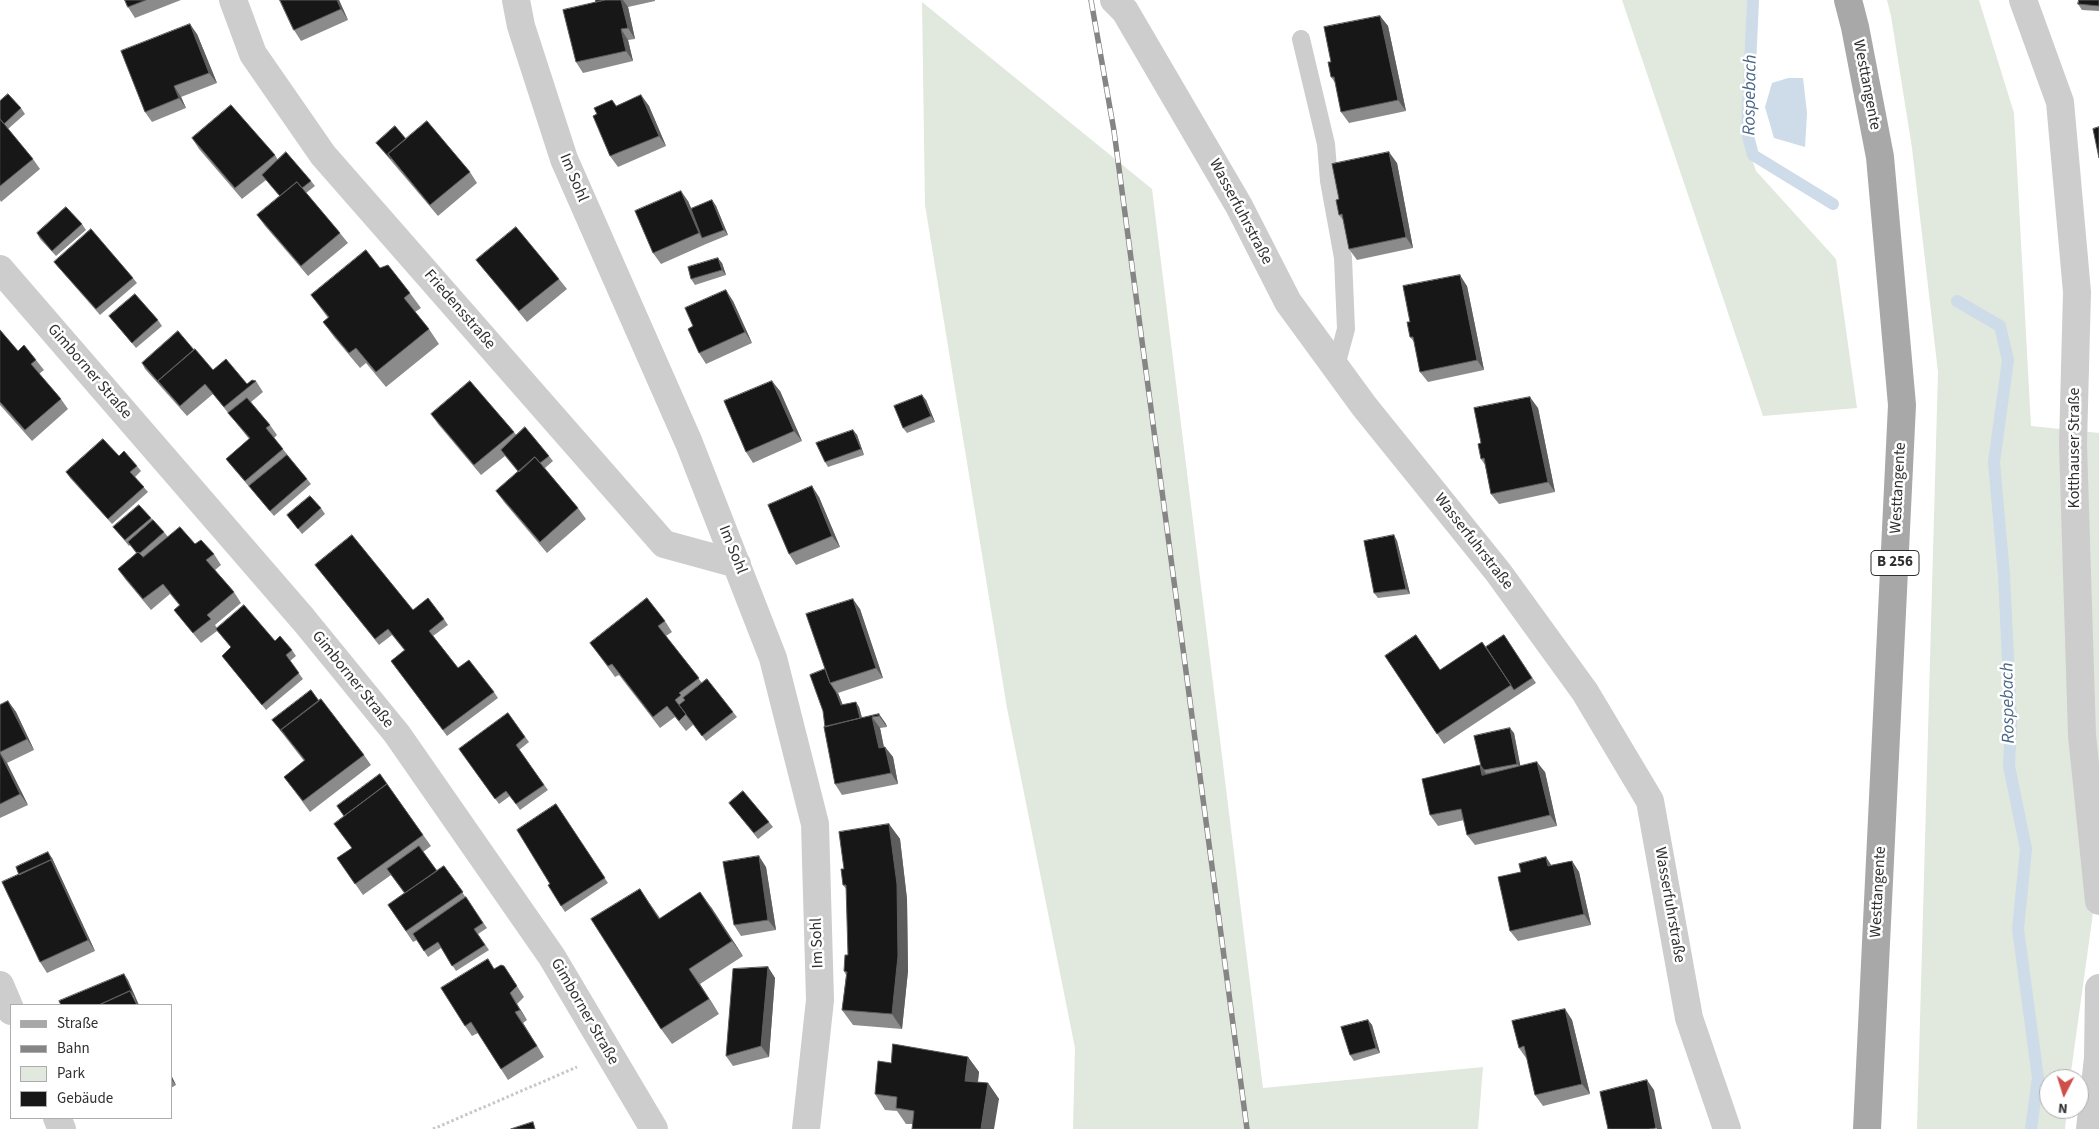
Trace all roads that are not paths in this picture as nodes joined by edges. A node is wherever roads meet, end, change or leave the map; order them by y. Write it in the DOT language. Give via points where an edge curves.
graph roads {
  1 [pos="232,0"];
  2 [pos="516,0"];
  3 [pos="1114,0"];
  4 [pos="1848,0"];
  5 [pos="2023,0"];
  6 [pos="1301,40"];
  7 [pos="0,269"];
  8 [pos="1336,366"];
  9 [pos="737,564"];
  10 [pos="2099,901"];
  11 [pos="0,985"];
  12 [pos="2099,988"];
  13 [pos="10,1009"];
  14 [pos="654,1129"];
  15 [pos="806,1129"];
  16 [pos="1727,1129"];
  17 [pos="1867,1129"];
  18 [pos="2090,1129"];
  1 -- 9 [label="street, Friedensstraße" via="253,54 324,155 664,544"];
  2 -- 9 [label="street, Im Sohl" via="521,26 564,160 689,443"];
  3 -- 8 [label="street, Wasserfuhrstraße" via="1125,11 1234,197 1288,302"];
  4 -- 17 [label="main road, Westtangente / B 256" via="1880,157 1902,405"];
  5 -- 10 [label="street, Kotthauser Straße" via="2060,102 2077,292 2073,444 2082,735"];
  6 -- 8 [label="lane" via="1326,144 1343,258 1346,329"];
  7 -- 14 [label="street, Gimborner Straße" via="303,619 397,734 552,957"];
  8 -- 16 [label="street, Wasserfuhrstraße" via="1364,406 1498,572 1585,692 1650,801 1689,1018"];
  9 -- 15 [label="street, Im Sohl" via="773,658 815,824 820,1000"];
  11 -- 13 [label="street"];
  12 -- 18 [label="street" via="2098,1058"];
}
